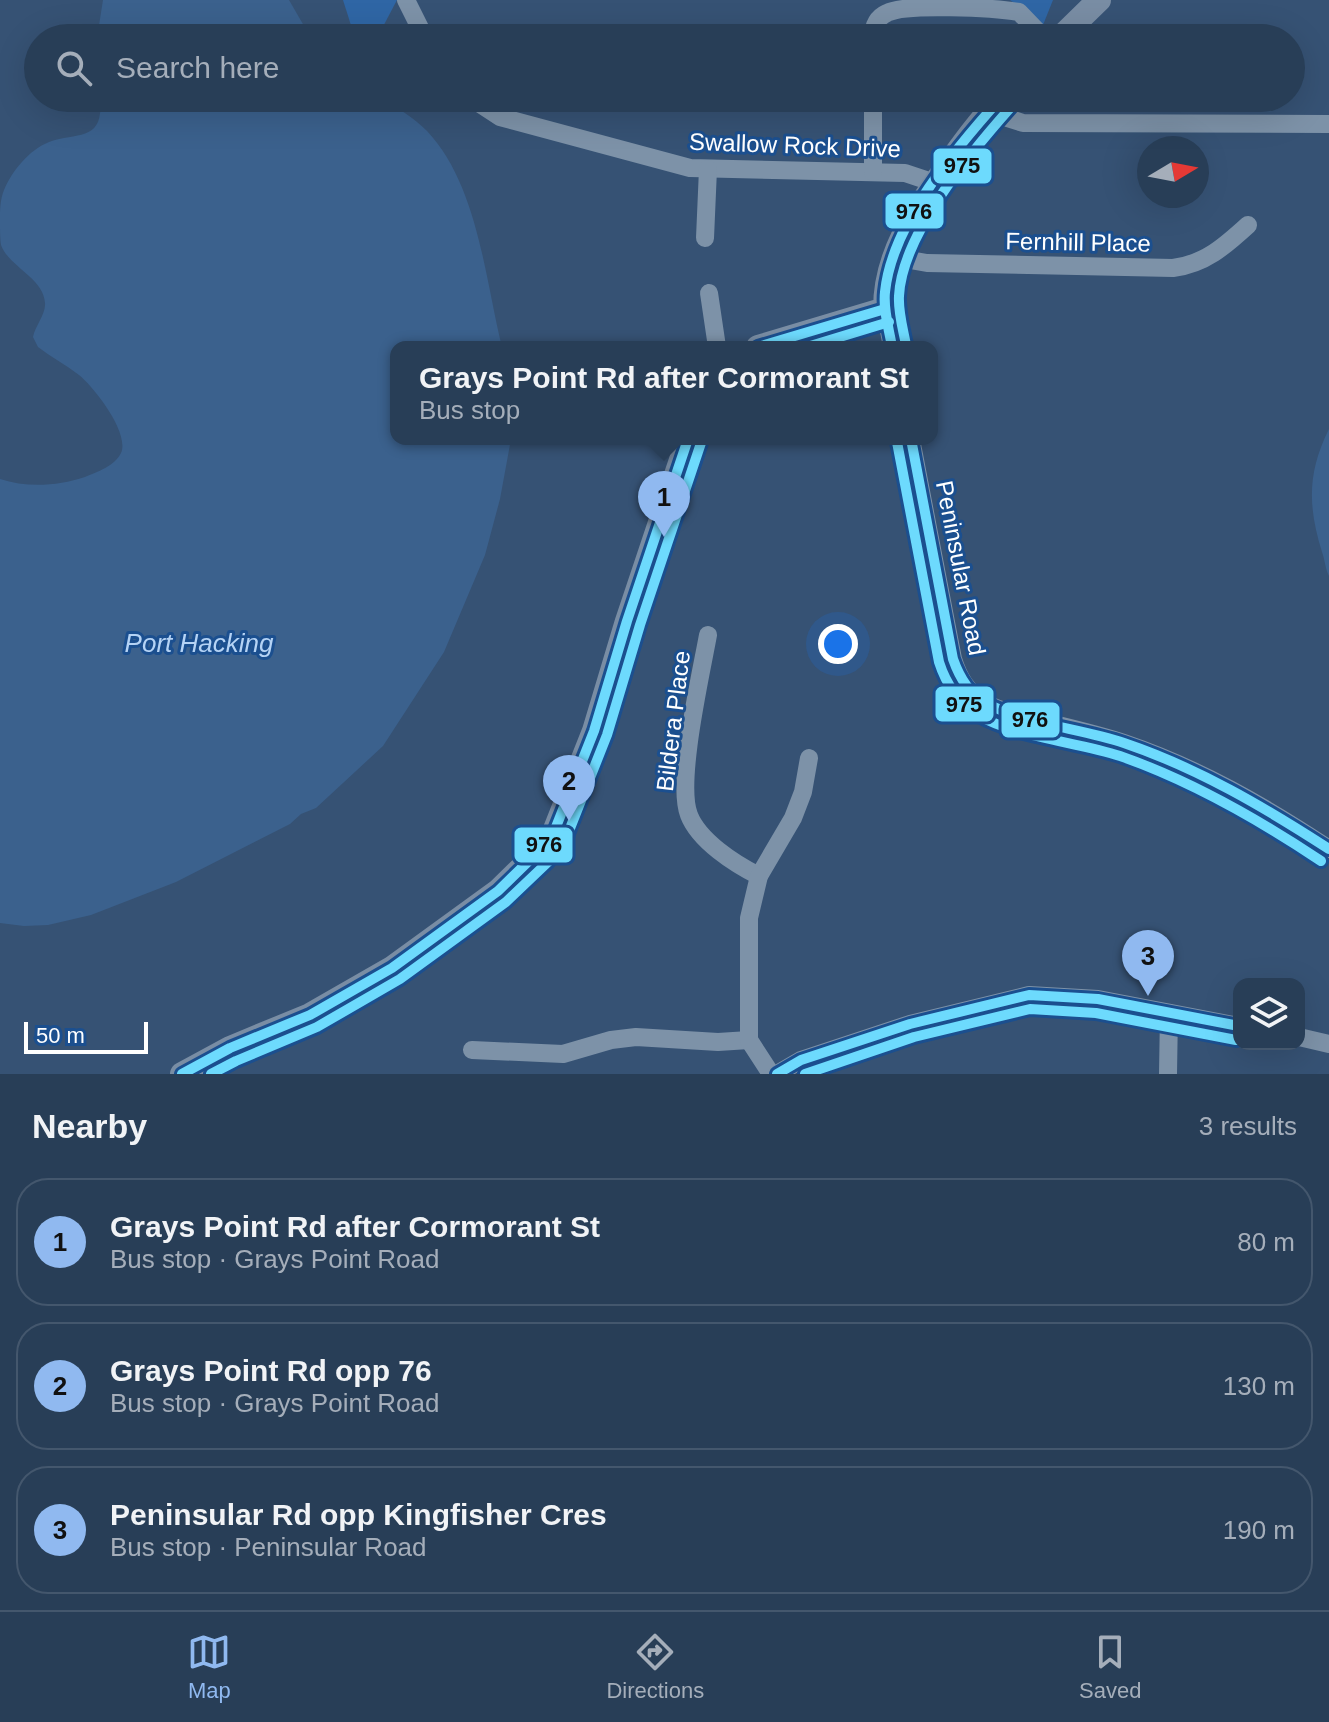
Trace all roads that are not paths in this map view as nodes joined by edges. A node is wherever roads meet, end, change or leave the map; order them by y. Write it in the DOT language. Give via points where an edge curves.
graph roads {
  1 [pos="406,0"];
  2 [pos="1099,0"];
  3 [pos="418,24"];
  4 [pos="875,24"];
  5 [pos="1031,24"];
  6 [pos="1074,24"];
  7 [pos="492,112"];
  8 [pos="873,112"];
  9 [pos="989,112"];
  10 [pos="1005,112"];
  11 [pos="1329,124"];
  12 [pos="708,169"];
  13 [pos="873,172"];
  14 [pos="935,183"];
  15 [pos="1248,225"];
  16 [pos="705,238"];
  17 [pos="893,257"];
  18 [pos="709,293"];
  19 [pos="885,309"];
  20 [pos="716,341"];
  21 [pos="778,341"];
  22 [pos="891,341"];
  23 [pos="686,445"];
  24 [pos="912,445"];
  25 [pos="708,635"];
  26 [pos="809,758"];
  27 [pos="1329,849"];
  28 [pos="759,876"];
  29 [pos="1169,1013"];
  30 [pos="1233,1025"];
  31 [pos="1305,1038"];
  32 [pos="749,1040"];
  33 [pos="1329,1044"];
  34 [pos="472,1050"];
  35 [pos="182,1074"];
  36 [pos="771,1074"];
  37 [pos="777,1074"];
  38 [pos="1168,1074"];
  1 -- 3 [label="street"];
  2 -- 6 [label="street"];
  4 -- 5 [label="street" via="894,9 916,8 1019,12"];
  7 -- 12 [label="street, Swallow Rock Drive" via="664,163"];
  8 -- 13 [label="street"];
  9 -- 14 [label="street"];
  10 -- 11 [label="street" via="1023,123"];
  12 -- 13 [label="street, Swallow Rock Drive"];
  12 -- 16 [label="street"];
  13 -- 14 [label="street, Swallow Rock Drive" via="905,173"];
  14 -- 17 [label="street"];
  15 -- 17 [label="street, Fernhill Place" via="1208,258 1173,268 927,263"];
  17 -- 19 [label="street"];
  18 -- 20 [label="street"];
  19 -- 21 [label="street"];
  19 -- 22 [label="street"];
  23 -- 35 [label="street" via="594,731 546,842 498,891 392,968 310,1015"];
  24 -- 27 [label="street, Peninsular Road" via="953,659 972,694 1003,711 1167,758 1249,799"];
  25 -- 28 [label="street, Bildera Place" via="687,769 689,816 712,843"];
  26 -- 28 [label="street" via="793,818"];
  28 -- 32 [label="street" via="749,918"];
  29 -- 30 [label="street"];
  29 -- 37 [label="street" via="1098,999 1019,997 910,1024 801,1060"];
  29 -- 38 [label="street"];
  31 -- 33 [label="street"];
  32 -- 34 [label="street" via="636,1037 563,1054"];
  32 -- 36 [label="street"];
}
